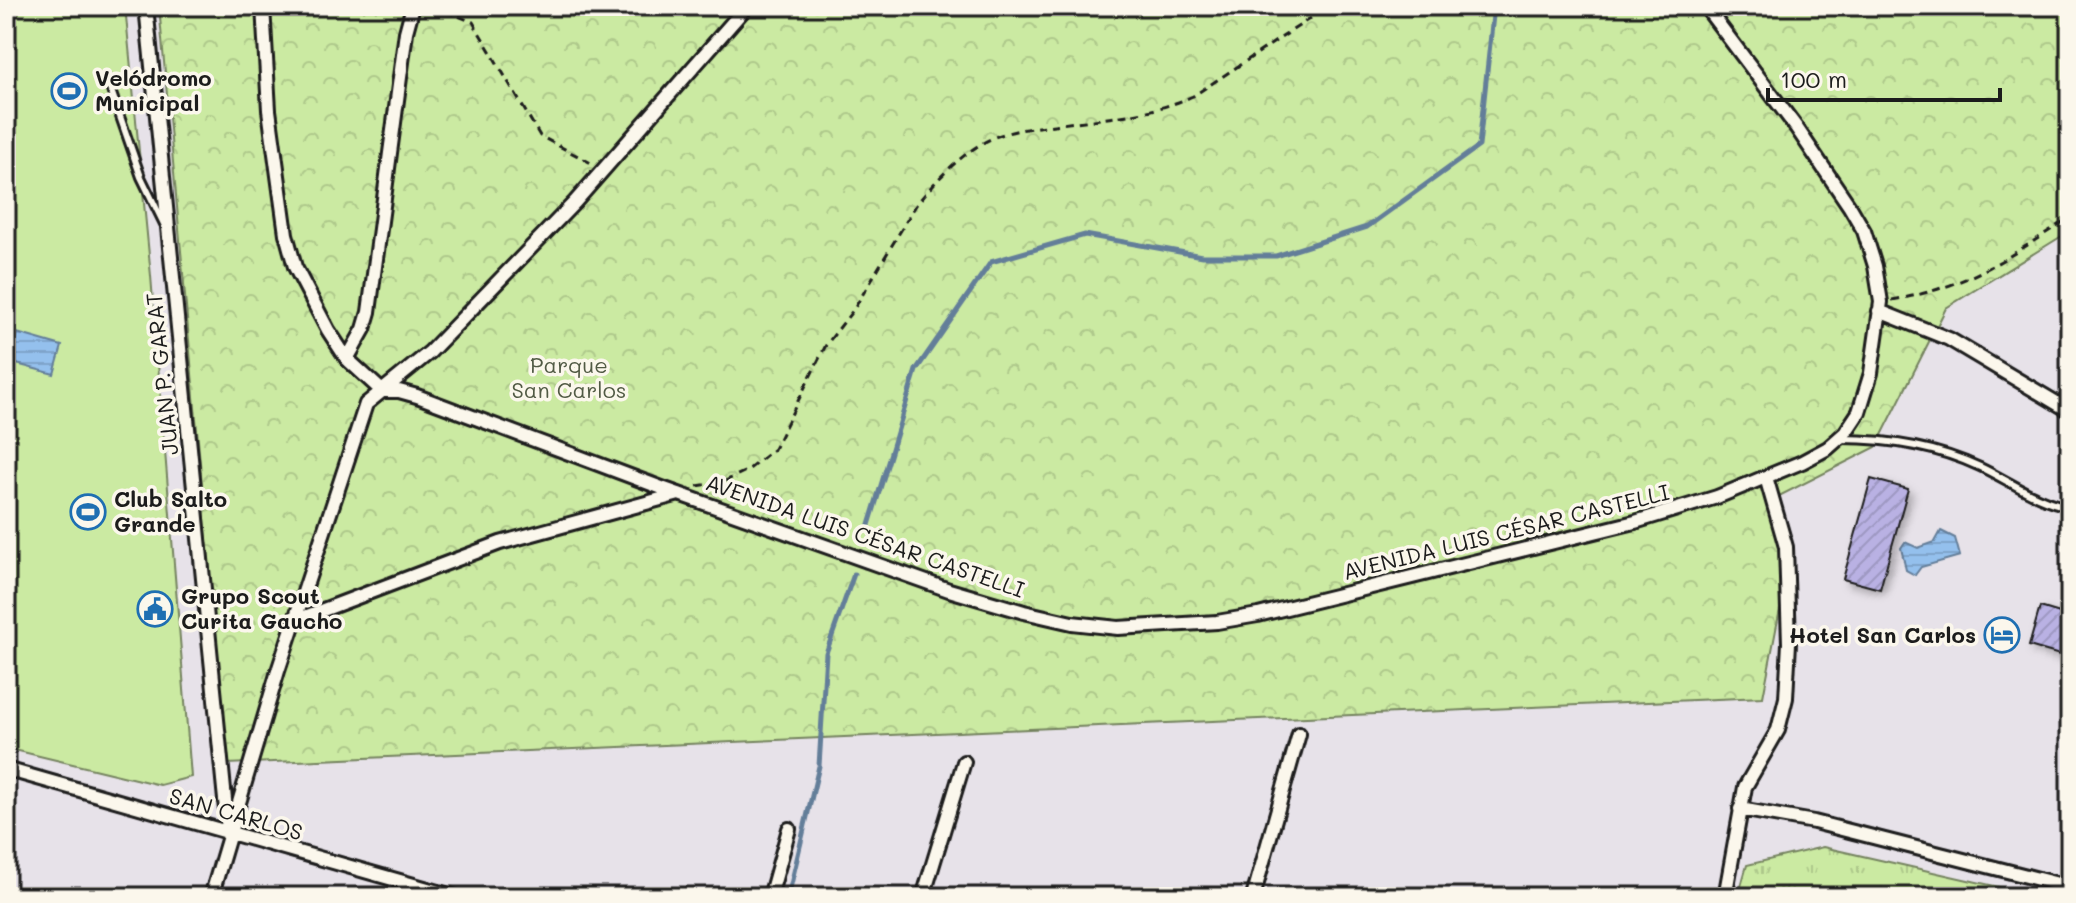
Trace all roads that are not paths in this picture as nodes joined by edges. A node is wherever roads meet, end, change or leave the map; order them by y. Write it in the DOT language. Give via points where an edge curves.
graph roads {
  1 [pos="146,6"];
  2 [pos="263,6"];
  3 [pos="413,6"];
  4 [pos="747,6"];
  5 [pos="1705,6"];
  6 [pos="107,79"];
  7 [pos="168,234"];
  8 [pos="1880,306"];
  9 [pos="347,359"];
  10 [pos="382,391"];
  11 [pos="2070,411"];
  12 [pos="1838,439"];
  13 [pos="1766,477"];
  14 [pos="683,491"];
  15 [pos="2070,507"];
  16 [pos="294,621"];
  17 [pos="1299,734"];
  18 [pos="964,762"];
  19 [pos="6,769"];
  20 [pos="1740,809"];
  21 [pos="789,829"];
  22 [pos="229,833"];
  23 [pos="2070,887"];
  24 [pos="211,897"];
  25 [pos="456,897"];
  26 [pos="770,897"];
  27 [pos="923,897"];
  28 [pos="1253,897"];
  29 [pos="1725,897"];
  1 -- 7 [label="street, JUAN P. GARAT"];
  2 -- 9 [label="street" via="269,110 286,234 295,267"];
  3 -- 9 [label="street" via="369,312"];
  4 -- 10 [label="street" via="604,169 430,352"];
  5 -- 8 [label="street" via="1850,207 1875,266"];
  6 -- 7 [label="lane" via="141,177"];
  7 -- 22 [label="street, JUAN P. GARAT"];
  8 -- 11 [label="street" via="1949,339"];
  8 -- 12 [label="street" via="1871,373 1859,412"];
  9 -- 10 [label="street"];
  10 -- 14 [label="street, AVENIDA LUIS CÉSAR CASTELLI" via="417,396 570,455"];
  10 -- 16 [label="street" via="366,404"];
  12 -- 13 [label="street, AVENIDA LUIS CÉSAR CASTELLI"];
  12 -- 15 [label="lane" via="1898,442 1956,457 2037,497"];
  13 -- 14 [label="street, AVENIDA LUIS CÉSAR CASTELLI" via="1635,522 1258,615 1118,628 1036,615 949,590"];
  13 -- 20 [label="street" via="1786,547 1786,698 1778,730 1745,787"];
  14 -- 16 [label="street" via="500,543"];
  16 -- 22 [label="street"];
  17 -- 28 [label="street"];
  18 -- 27 [label="street"];
  19 -- 22 [label="street, SAN CARLOS"];
  20 -- 23 [label="street" via="1814,822"];
  20 -- 29 [label="street"];
  21 -- 26 [label="street"];
  22 -- 24 [label="street"];
  22 -- 25 [label="street, SAN CARLOS"];
}
